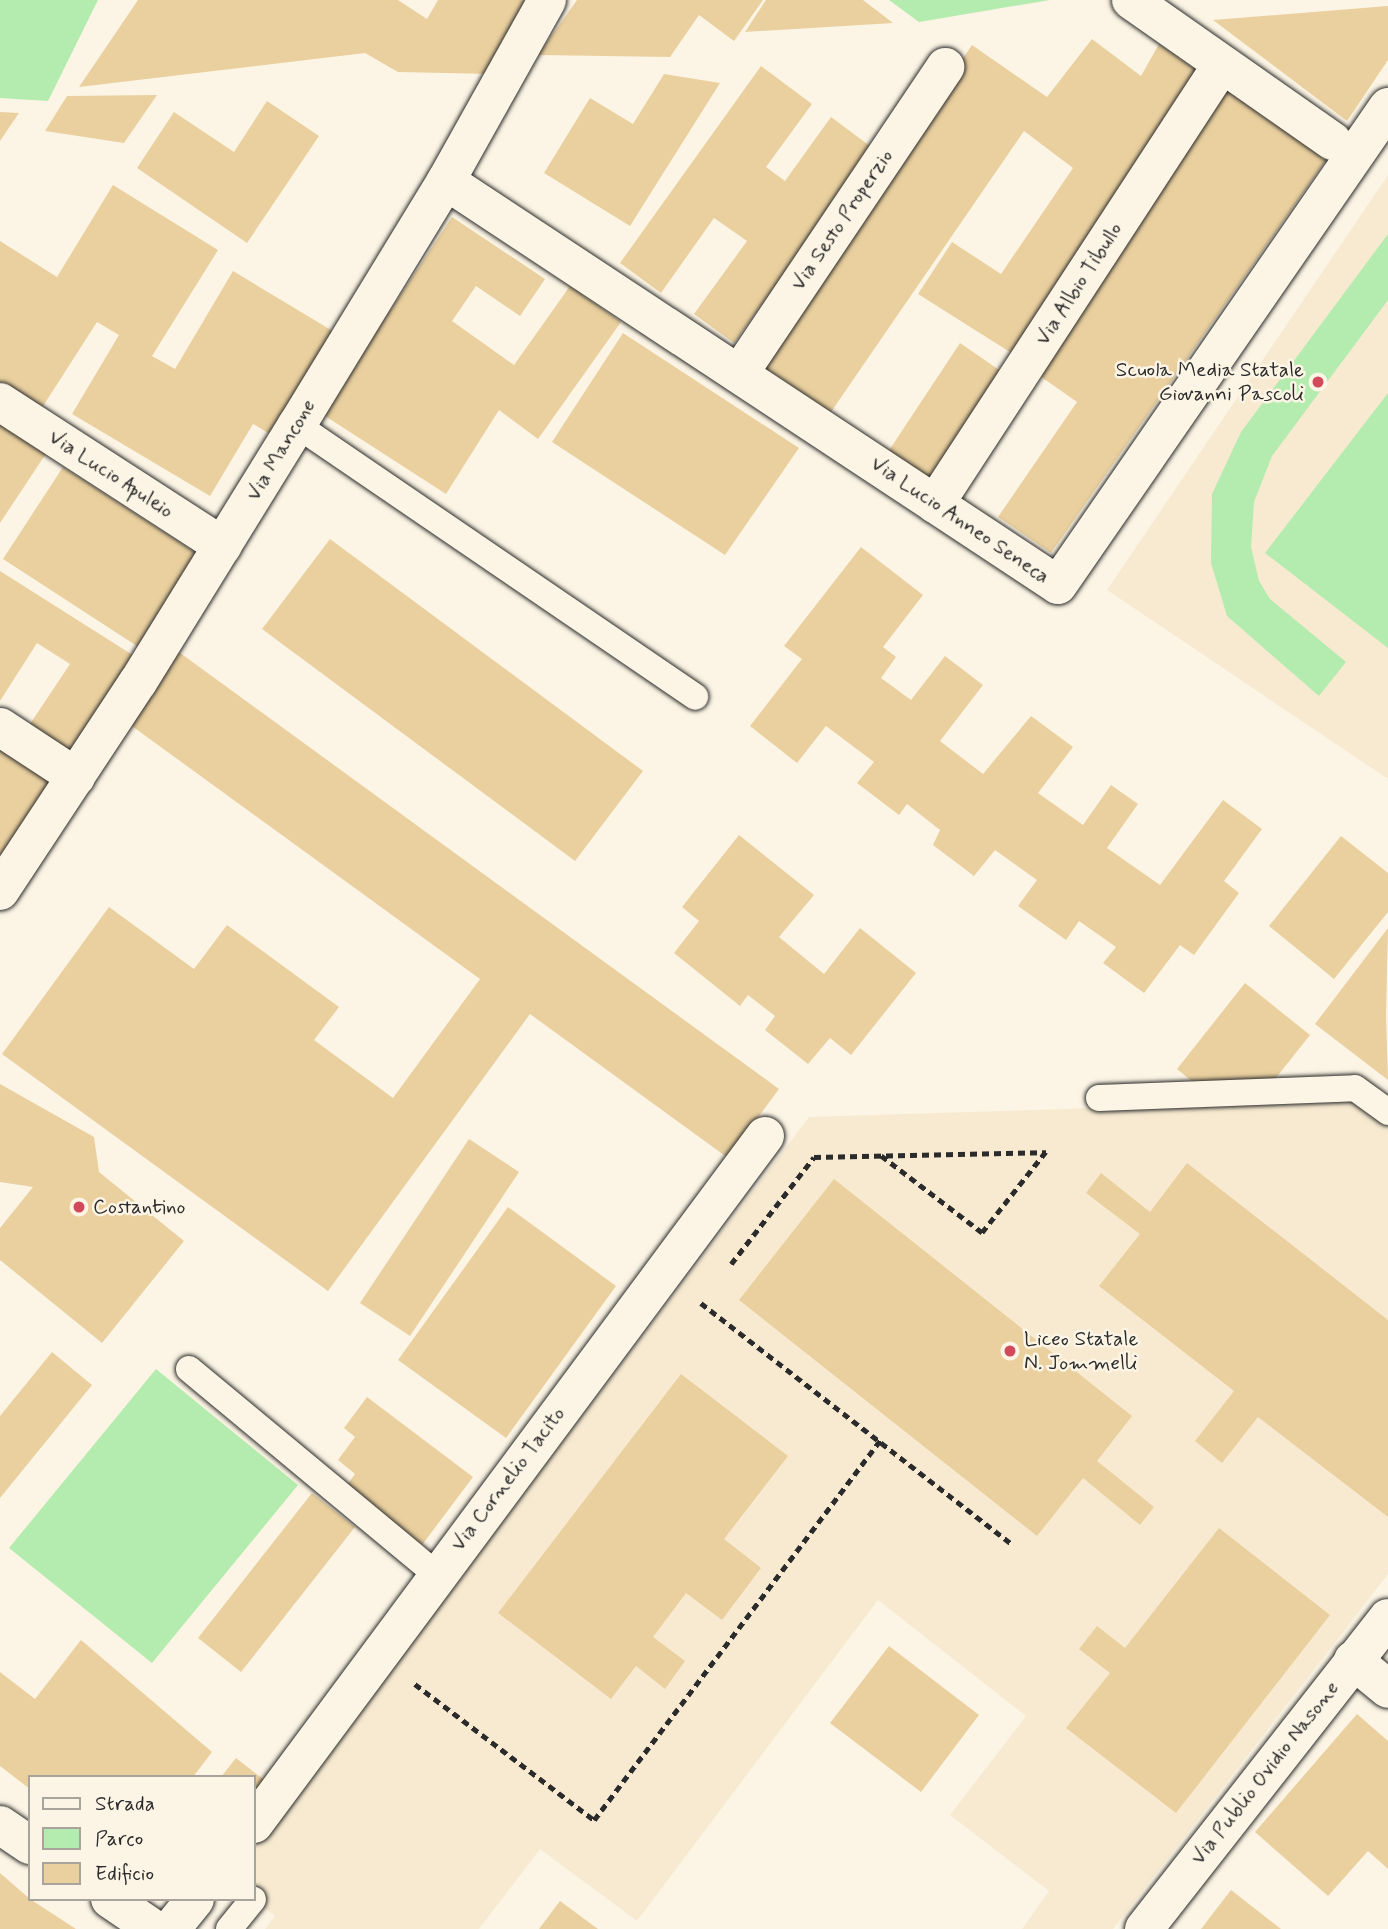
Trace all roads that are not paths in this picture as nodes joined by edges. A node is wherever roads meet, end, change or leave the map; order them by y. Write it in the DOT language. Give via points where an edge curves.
graph roads {
  1 [pos="547,0"];
  2 [pos="1131,0"];
  3 [pos="1222,64"];
  4 [pos="945,67"];
  5 [pos="1388,107"];
  6 [pos="1332,141"];
  7 [pos="446,181"];
  8 [pos="739,374"];
  9 [pos="0,402"];
  10 [pos="297,425"];
  11 [pos="935,504"];
  12 [pos="223,546"];
  13 [pos="695,697"];
  14 [pos="0,727"];
  15 [pos="76,777"];
  16 [pos="0,891"];
  17 [pos="1099,1098"];
  18 [pos="1388,1112"];
  19 [pos="765,1136"];
  20 [pos="190,1369"];
  21 [pos="437,1575"];
  22 [pos="1388,1618"];
  23 [pos="1353,1660"];
  24 [pos="1388,1689"];
  25 [pos="256,1821"];
  26 [pos="0,1825"];
  27 [pos="28,1844"];
  28 [pos="113,1901"];
  29 [pos="193,1901"];
  30 [pos="252,1901"];
  31 [pos="154,1929"];
  32 [pos="171,1929"];
  33 [pos="229,1929"];
  34 [pos="1144,1929"];
  1 -- 7 [label="street, Via Mancone"];
  2 -- 3 [label="street"];
  3 -- 6 [label="street"];
  3 -- 11 [label="street, Via Albio Tibullo"];
  4 -- 8 [label="street, Via Sesto Properzio"];
  5 -- 11 [label="street, Via Lucio Anneo Seneca" via="1058,585"];
  7 -- 8 [label="street, Via Lucio Anneo Seneca"];
  7 -- 10 [label="street, Via Mancone"];
  8 -- 11 [label="street, Via Lucio Anneo Seneca"];
  9 -- 12 [label="street, Via Lucio Apuleio"];
  10 -- 12 [label="street, Via Mancone"];
  10 -- 13 [label="lane"];
  12 -- 15 [label="street, Via Mancone"];
  14 -- 15 [label="street"];
  15 -- 16 [label="street, Via Mancone"];
  17 -- 18 [label="lane" via="1355,1088"];
  19 -- 21 [label="street, Via Cornelio Tacito"];
  20 -- 21 [label="lane"];
  21 -- 25 [label="street, Via Cornelio Tacito"];
  22 -- 23 [label="street, Via Publio Ovidio Nasone"];
  23 -- 24 [label="street"];
  23 -- 34 [label="street, Via Publio Ovidio Nasone"];
  26 -- 27 [label="street"];
  28 -- 31 [label="street"];
  29 -- 32 [label="street"];
  30 -- 33 [label="lane"];
}
